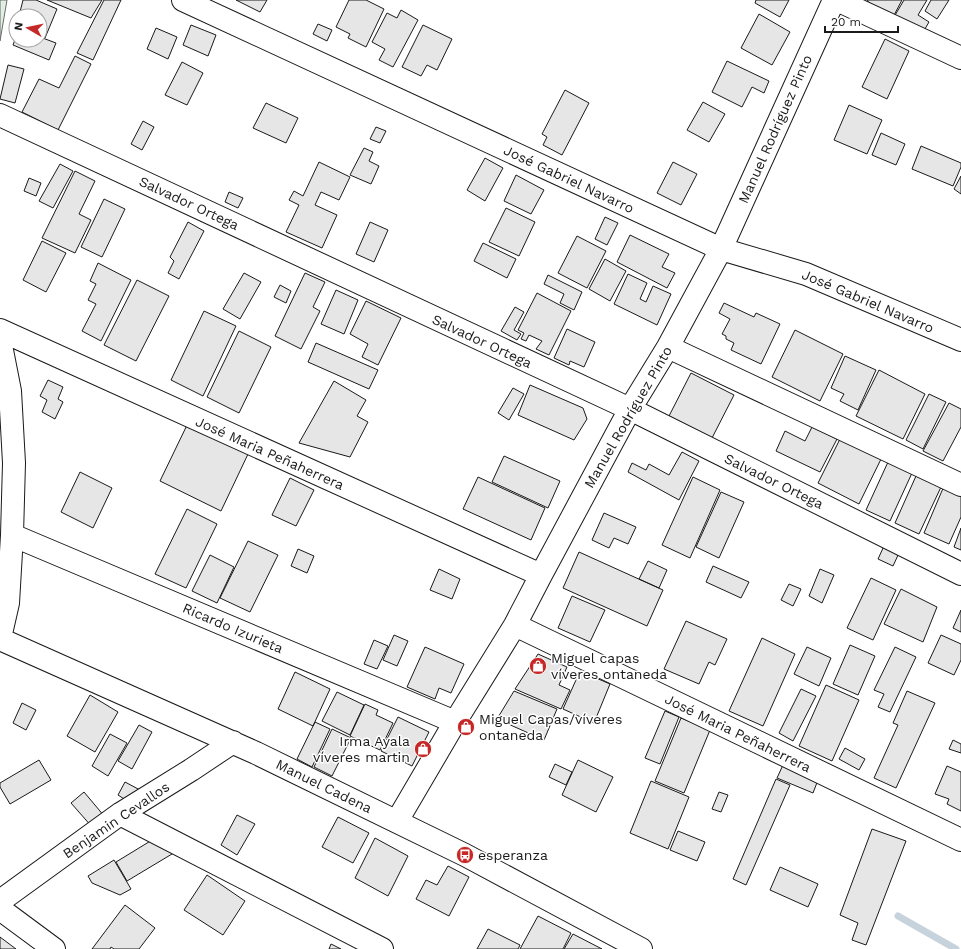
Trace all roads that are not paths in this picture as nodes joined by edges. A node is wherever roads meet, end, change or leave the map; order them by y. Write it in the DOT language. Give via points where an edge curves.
graph roads {
  1 [pos="183,0"];
  2 [pos="834,0"];
  3 [pos="837,0"];
  4 [pos="961,58"];
  5 [pos="0,115"];
  6 [pos="721,249"];
  7 [pos="0,330"];
  8 [pos="0,340"];
  9 [pos="961,340"];
  10 [pos="668,347"];
  11 [pos="630,409"];
  12 [pos="961,485"];
  13 [pos="12,535"];
  14 [pos="961,574"];
  15 [pos="540,575"];
  16 [pos="515,625"];
  17 [pos="0,638"];
  18 [pos="455,722"];
  19 [pos="233,742"];
  20 [pos="120,814"];
  21 [pos="397,821"];
  22 [pos="961,840"];
  23 [pos="0,901"];
  24 [pos="0,909"];
  25 [pos="54,949"];
  26 [pos="382,949"];
  27 [pos="641,949"];
  1 -- 6 [label="street, José Gabriel Navarro"];
  2 -- 6 [label="street, Manuel Rodríguez Pinto"];
  3 -- 4 [label="street"];
  5 -- 11 [label="street, Salvador Ortega"];
  6 -- 9 [label="street, José Gabriel Navarro" via="806,274"];
  6 -- 10 [label="street, Manuel Rodríguez Pinto"];
  7 -- 15 [label="street, José Maria Peñaherrera"];
  8 -- 13 [label="street" via="10,391 14,463"];
  10 -- 11 [label="street, Manuel Rodríguez Pinto"];
  10 -- 12 [label="street"];
  11 -- 14 [label="street, Salvador Ortega"];
  11 -- 15 [label="street, Manuel Rodríguez Pinto"];
  13 -- 17 [label="street" via="8,604"];
  13 -- 18 [label="street, Ricardo Izurieta"];
  15 -- 16 [label="street, Manuel Rodríguez Pinto"];
  16 -- 18 [label="street, Manuel Rodríguez Pinto"];
  16 -- 22 [label="street, José Maria Peñaherrera"];
  17 -- 19 [label="street, Manuel Cadena"];
  18 -- 21 [label="street, Manuel Rodríguez Pinto"];
  19 -- 20 [label="street, Benjamin Cevallos"];
  19 -- 21 [label="street, Manuel Cadena"];
  20 -- 23 [label="street, Benjamin Cevallos"];
  20 -- 26 [label="street"];
  21 -- 27 [label="street, Manuel Cadena"];
  24 -- 25 [label="street"];
}
